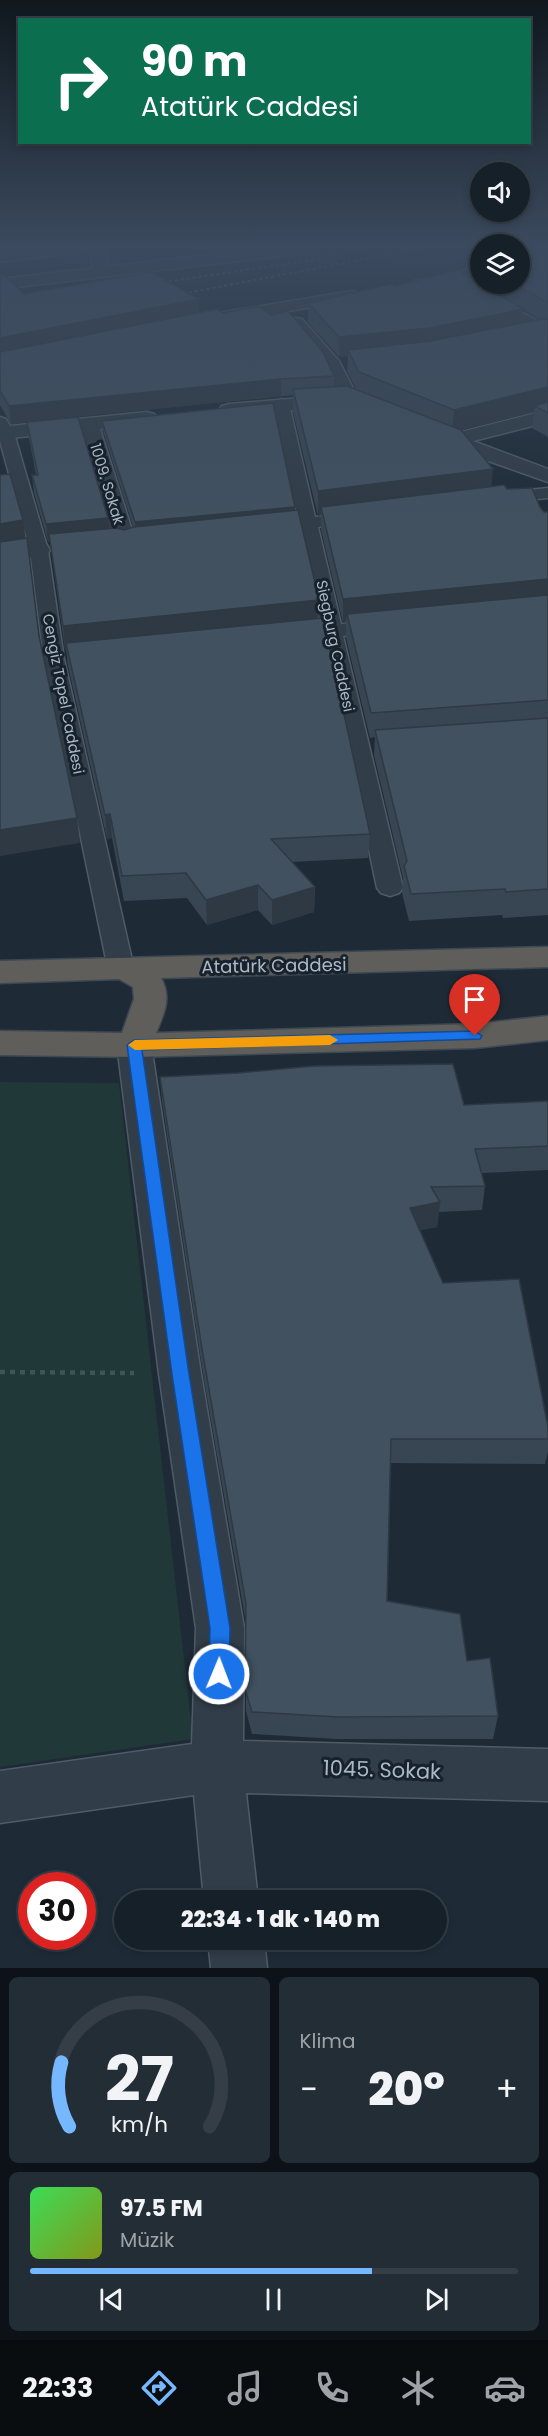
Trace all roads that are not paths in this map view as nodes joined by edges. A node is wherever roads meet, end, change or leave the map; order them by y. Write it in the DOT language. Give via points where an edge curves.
graph roads {
  1 [pos="311,340"];
  2 [pos="354,363"];
  3 [pos="333,365"];
  4 [pos="349,400"];
  5 [pos="281,404"];
  6 [pos="211,411"];
  7 [pos="165,416"];
  8 [pos="389,416"];
  9 [pos="548,416"];
  10 [pos="89,424"];
  11 [pos="2,429"];
  12 [pos="419,429"];
  13 [pos="450,441"];
  14 [pos="548,476"];
  15 [pos="541,493"];
  16 [pos="486,500"];
  17 [pos="541,510"];
  18 [pos="380,514"];
  19 [pos="309,524"];
  20 [pos="251,530"];
  21 [pos="148,541"];
  22 [pos="125,543"];
  23 [pos="104,545"];
  24 [pos="50,549"];
  25 [pos="0,555"];
  26 [pos="400,624"];
  27 [pos="331,631"];
  28 [pos="273,637"];
  29 [pos="77,657"];
  30 [pos="54,659"];
  31 [pos="381,745"];
  32 [pos="357,747"];
  33 [pos="390,888"];
  34 [pos="548,957"];
  35 [pos="121,969"];
  36 [pos="0,972"];
  37 [pos="548,1028"];
  38 [pos="0,1043"];
  39 [pos="134,1045"];
  40 [pos="217,1766"];
  41 [pos="548,1775"];
  42 [pos="0,1797"];
  43 [pos="230,1890"];
  44 [pos="237,1950"];
  45 [pos="239,1968"];
  1 -- 3 [label="street"];
  2 -- 3 [label="street"];
  3 -- 4 [label="street"];
  4 -- 5 [label="street"];
  4 -- 8 [label="street"];
  5 -- 6 [label="street"];
  5 -- 19 [label="street, Siegburg Caddesi"];
  7 -- 10 [label="street"];
  9 -- 13 [label="street"];
  10 -- 11 [label="street"];
  10 -- 22 [label="street, 1009. Sokak"];
  11 -- 24 [label="street, Cengiz Topel Caddesi"];
  12 -- 13 [label="street"];
  13 -- 14 [label="street"];
  15 -- 16 [label="street"];
  15 -- 17 [label="street"];
  18 -- 19 [label="street"];
  19 -- 20 [label="street"];
  19 -- 27 [label="street, Siegburg Caddesi"];
  21 -- 22 [label="street"];
  22 -- 23 [label="street"];
  24 -- 25 [label="street"];
  24 -- 30 [label="street, Cengiz Topel Caddesi"];
  26 -- 27 [label="street"];
  27 -- 28 [label="street"];
  27 -- 32 [label="street, Siegburg Caddesi"];
  29 -- 30 [label="street"];
  30 -- 35 [label="street, Cengiz Topel Caddesi"];
  31 -- 32 [label="street"];
  32 -- 33 [label="street, Siegburg Caddesi"];
  34 -- 35 [label="highway, Atatürk Caddesi"];
  35 -- 36 [label="highway, Atatürk Caddesi"];
  35 -- 39 [label="highway" via="136,972 151,988 152,1005"];
  37 -- 39 [label="highway" via="475,1036"];
  38 -- 39 [label="highway"];
  39 -- 40 [label="street" via="220,1628"];
  40 -- 41 [label="street, 1045. Sokak"];
  40 -- 42 [label="street, 1045. Sokak"];
  40 -- 43 [label="street"];
  44 -- 45 [label="street"];
}
